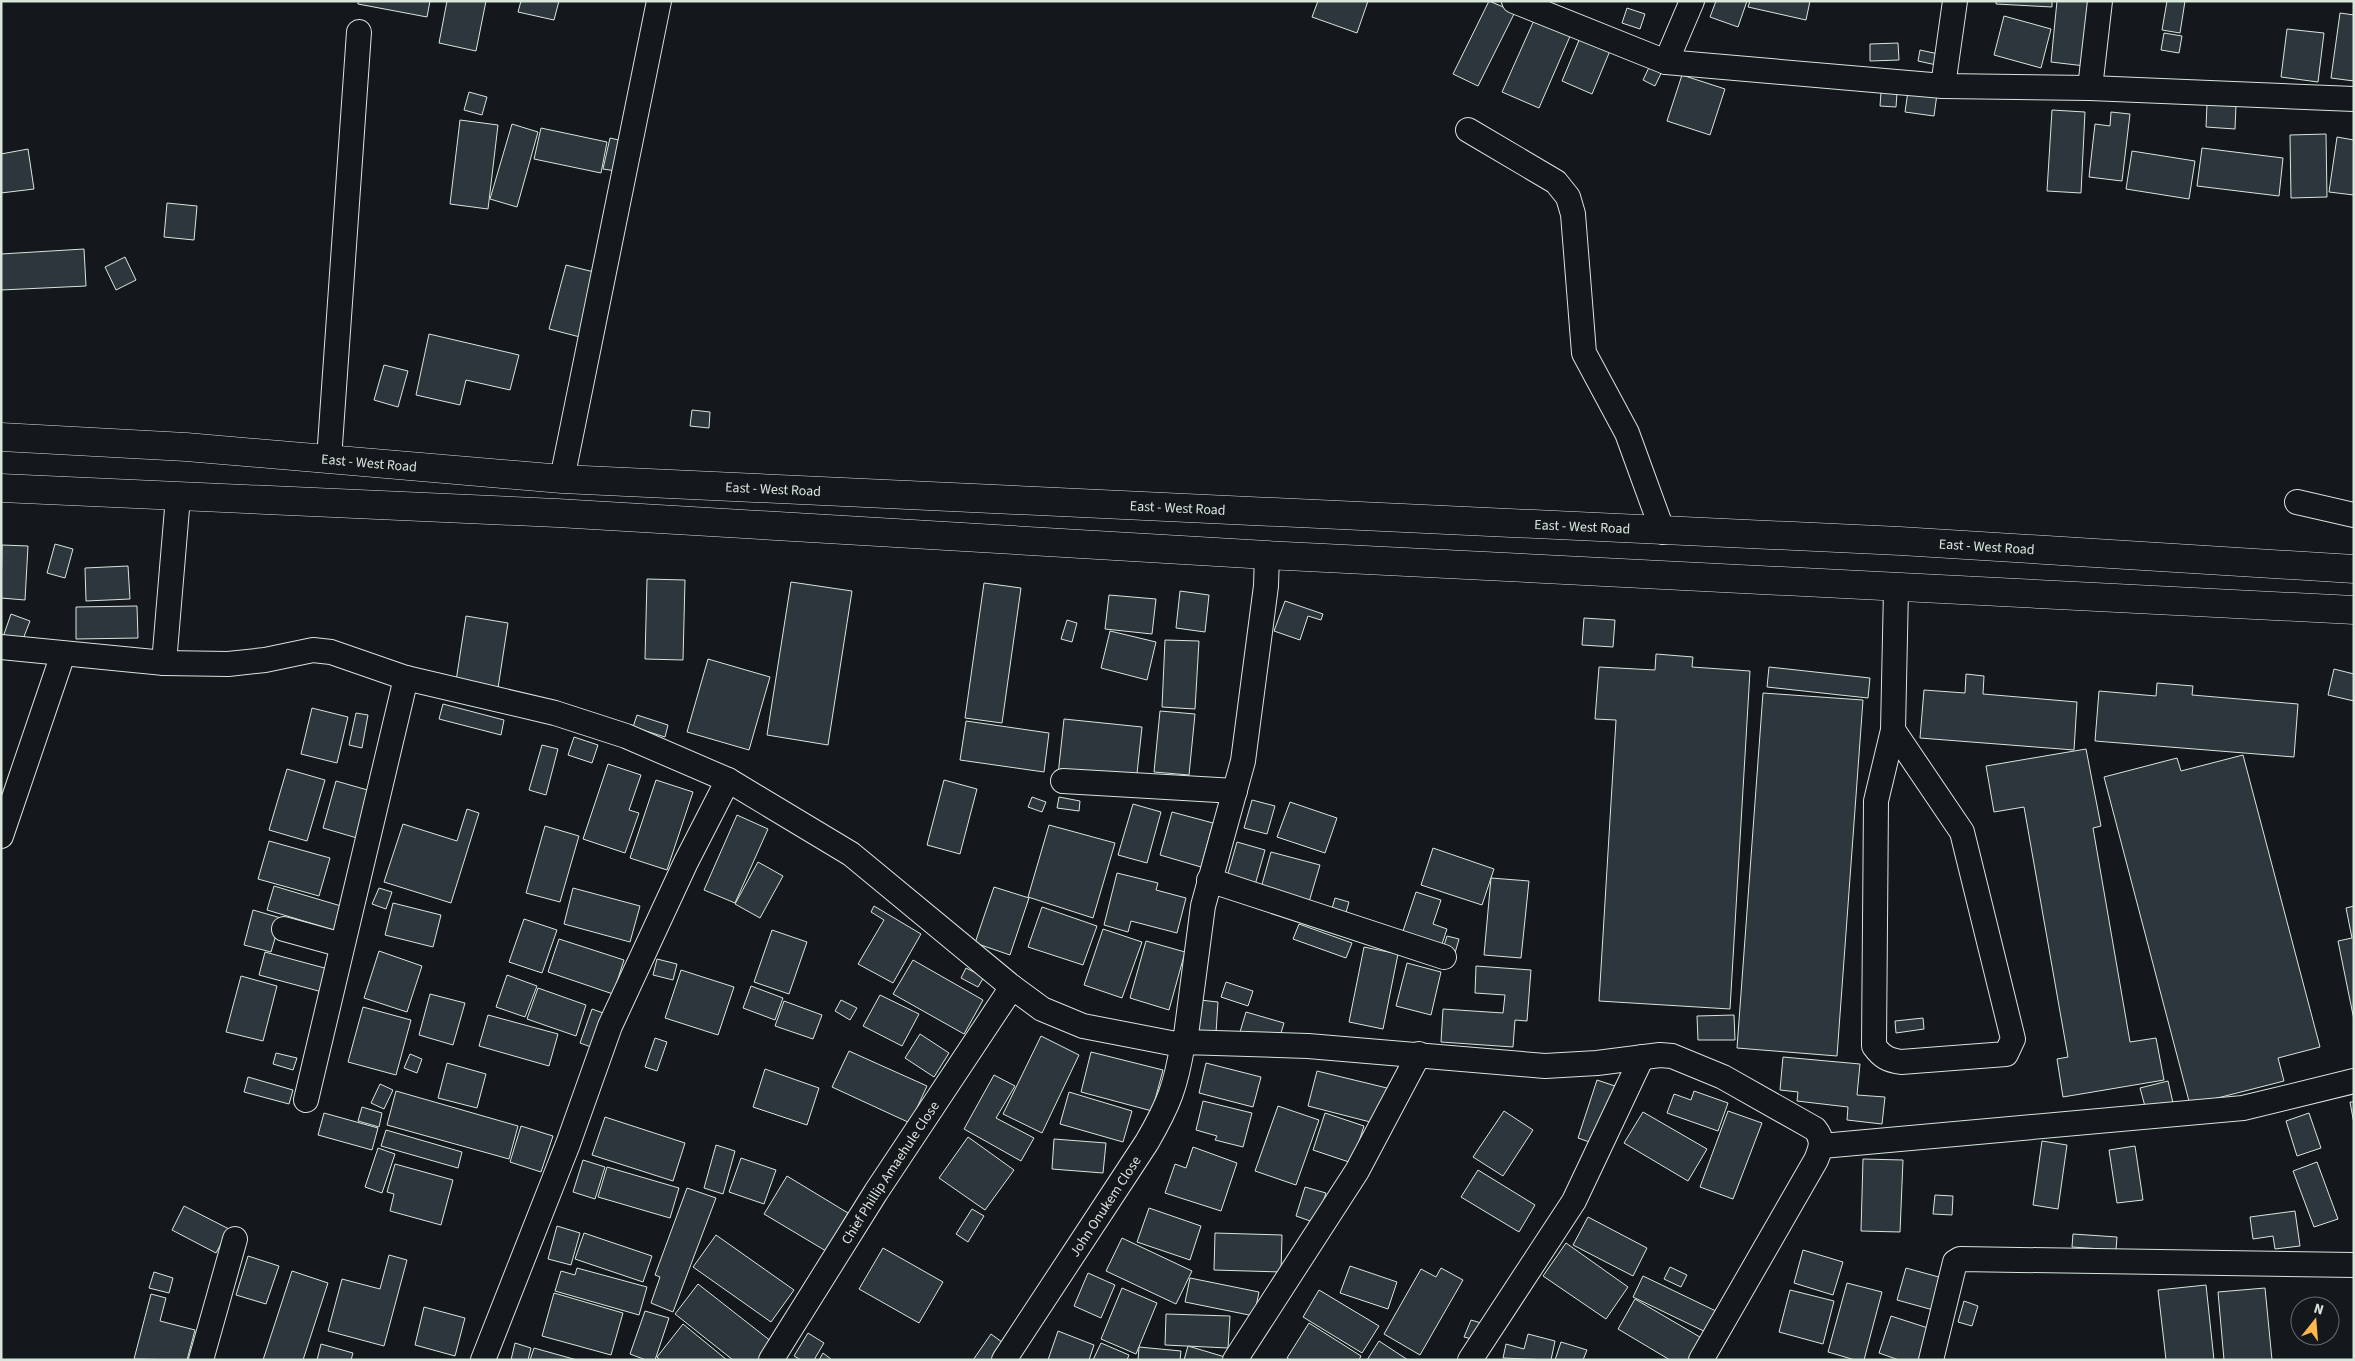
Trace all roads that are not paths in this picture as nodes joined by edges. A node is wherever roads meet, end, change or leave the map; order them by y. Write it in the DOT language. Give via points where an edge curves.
graph roads {
  1 [pos="659,1"];
  2 [pos="1514,1"];
  3 [pos="1692,1"];
  4 [pos="1955,1"];
  5 [pos="2100,1"];
  6 [pos="1561,10"];
  7 [pos="359,32"];
  8 [pos="1666,62"];
  9 [pos="1943,86"];
  10 [pos="2090,88"];
  11 [pos="2354,99"];
  12 [pos="1468,130"];
  13 [pos="1,437"];
  14 [pos="328,459"];
  15 [pos="562,479"];
  16 [pos="1,488"];
  17 [pos="178,497"];
  18 [pos="2297,502"];
  19 [pos="2354,515"];
  20 [pos="1663,532"];
  21 [pos="1267,555"];
  22 [pos="2354,569"];
  23 [pos="1896,588"];
  24 [pos="2354,610"];
  25 [pos="1,647"];
  26 [pos="63,654"];
  27 [pos="164,663"];
  28 [pos="406,678"];
  29 [pos="1893,730"];
  30 [pos="728,780"];
  31 [pos="1063,781"];
  32 [pos="1235,791"];
  33 [pos="1,836"];
  34 [pos="1209,880"];
  35 [pos="284,929"];
  36 [pos="342,945"];
  37 [pos="1444,957"];
  38 [pos="1012,987"];
  39 [pos="1183,1042"];
  40 [pos="1419,1054"];
  41 [pos="1642,1057"];
  42 [pos="2354,1081"];
  43 [pos="306,1100"];
  44 [pos="1822,1146"];
  45 [pos="235,1239"];
  46 [pos="2354,1265"];
  47 [pos="201,1360"];
  48 [pos="483,1360"];
  49 [pos="771,1360"];
  50 [pos="1004,1360"];
  51 [pos="1235,1360"];
  52 [pos="1470,1360"];
  53 [pos="1701,1360"];
  54 [pos="1932,1360"];
  1 -- 15 [label="street"];
  2 -- 6 [label="street"];
  3 -- 8 [label="street"];
  4 -- 9 [label="street"];
  5 -- 10 [label="street"];
  6 -- 8 [label="street"];
  7 -- 14 [label="street"];
  8 -- 9 [label="street"];
  9 -- 10 [label="street"];
  10 -- 11 [label="street"];
  12 -- 20 [label="street" via="1556,182 1568,198 1573,214 1584,353 1627,433"];
  13 -- 14 [label="main road, East - West Road"];
  14 -- 15 [label="main road, East - West Road"];
  15 -- 20 [label="main road, East - West Road"];
  16 -- 17 [label="main road"];
  17 -- 21 [label="main road" via="566,514"];
  17 -- 27 [label="street"];
  18 -- 19 [label="street"];
  20 -- 22 [label="main road, East - West Road" via="1900,541"];
  21 -- 23 [label="main road"];
  21 -- 32 [label="street, John Onukem Close" via="1266,586 1243,761"];
  23 -- 24 [label="main road"];
  23 -- 29 [label="street"];
  25 -- 26 [label="street"];
  26 -- 27 [label="street"];
  26 -- 33 [label="street"];
  27 -- 28 [label="street" via="228,664 313,650 331,652"];
  28 -- 30 [label="street" via="564,716 626,736"];
  28 -- 36 [label="street"];
  29 -- 29 [label="street" via="1876,801 1874,1046 1887,1060 1901,1062 2006,1054 2013,1039 1962,832"];
  30 -- 38 [label="street" via="851,854"];
  30 -- 48 [label="street" via="610,1026 568,1144"];
  31 -- 32 [label="street"];
  32 -- 34 [label="street, John Onukem Close"];
  34 -- 37 [label="street"];
  34 -- 39 [label="street, John Onukem Close" via="1202,906"];
  35 -- 36 [label="street"];
  36 -- 43 [label="street"];
  38 -- 39 [label="street" via="1042,1009 1083,1026 1176,1044"];
  38 -- 49 [label="street, Chief Phillip Amaehule Close" via="876,1192"];
  39 -- 40 [label="street"];
  39 -- 50 [label="street, John Onukem Close" via="1178,1078 1168,1106"];
  40 -- 41 [label="street" via="1545,1066"];
  40 -- 51 [label="street" via="1357,1170"];
  41 -- 44 [label="street" via="1672,1056 1723,1077 1815,1129 1821,1136"];
  41 -- 52 [label="street" via="1574,1201"];
  42 -- 44 [label="street" via="2243,1108"];
  44 -- 53 [label="street" via="1812,1169"];
  45 -- 47 [label="street"];
  46 -- 54 [label="street" via="1960,1259 1955,1262"];
}
